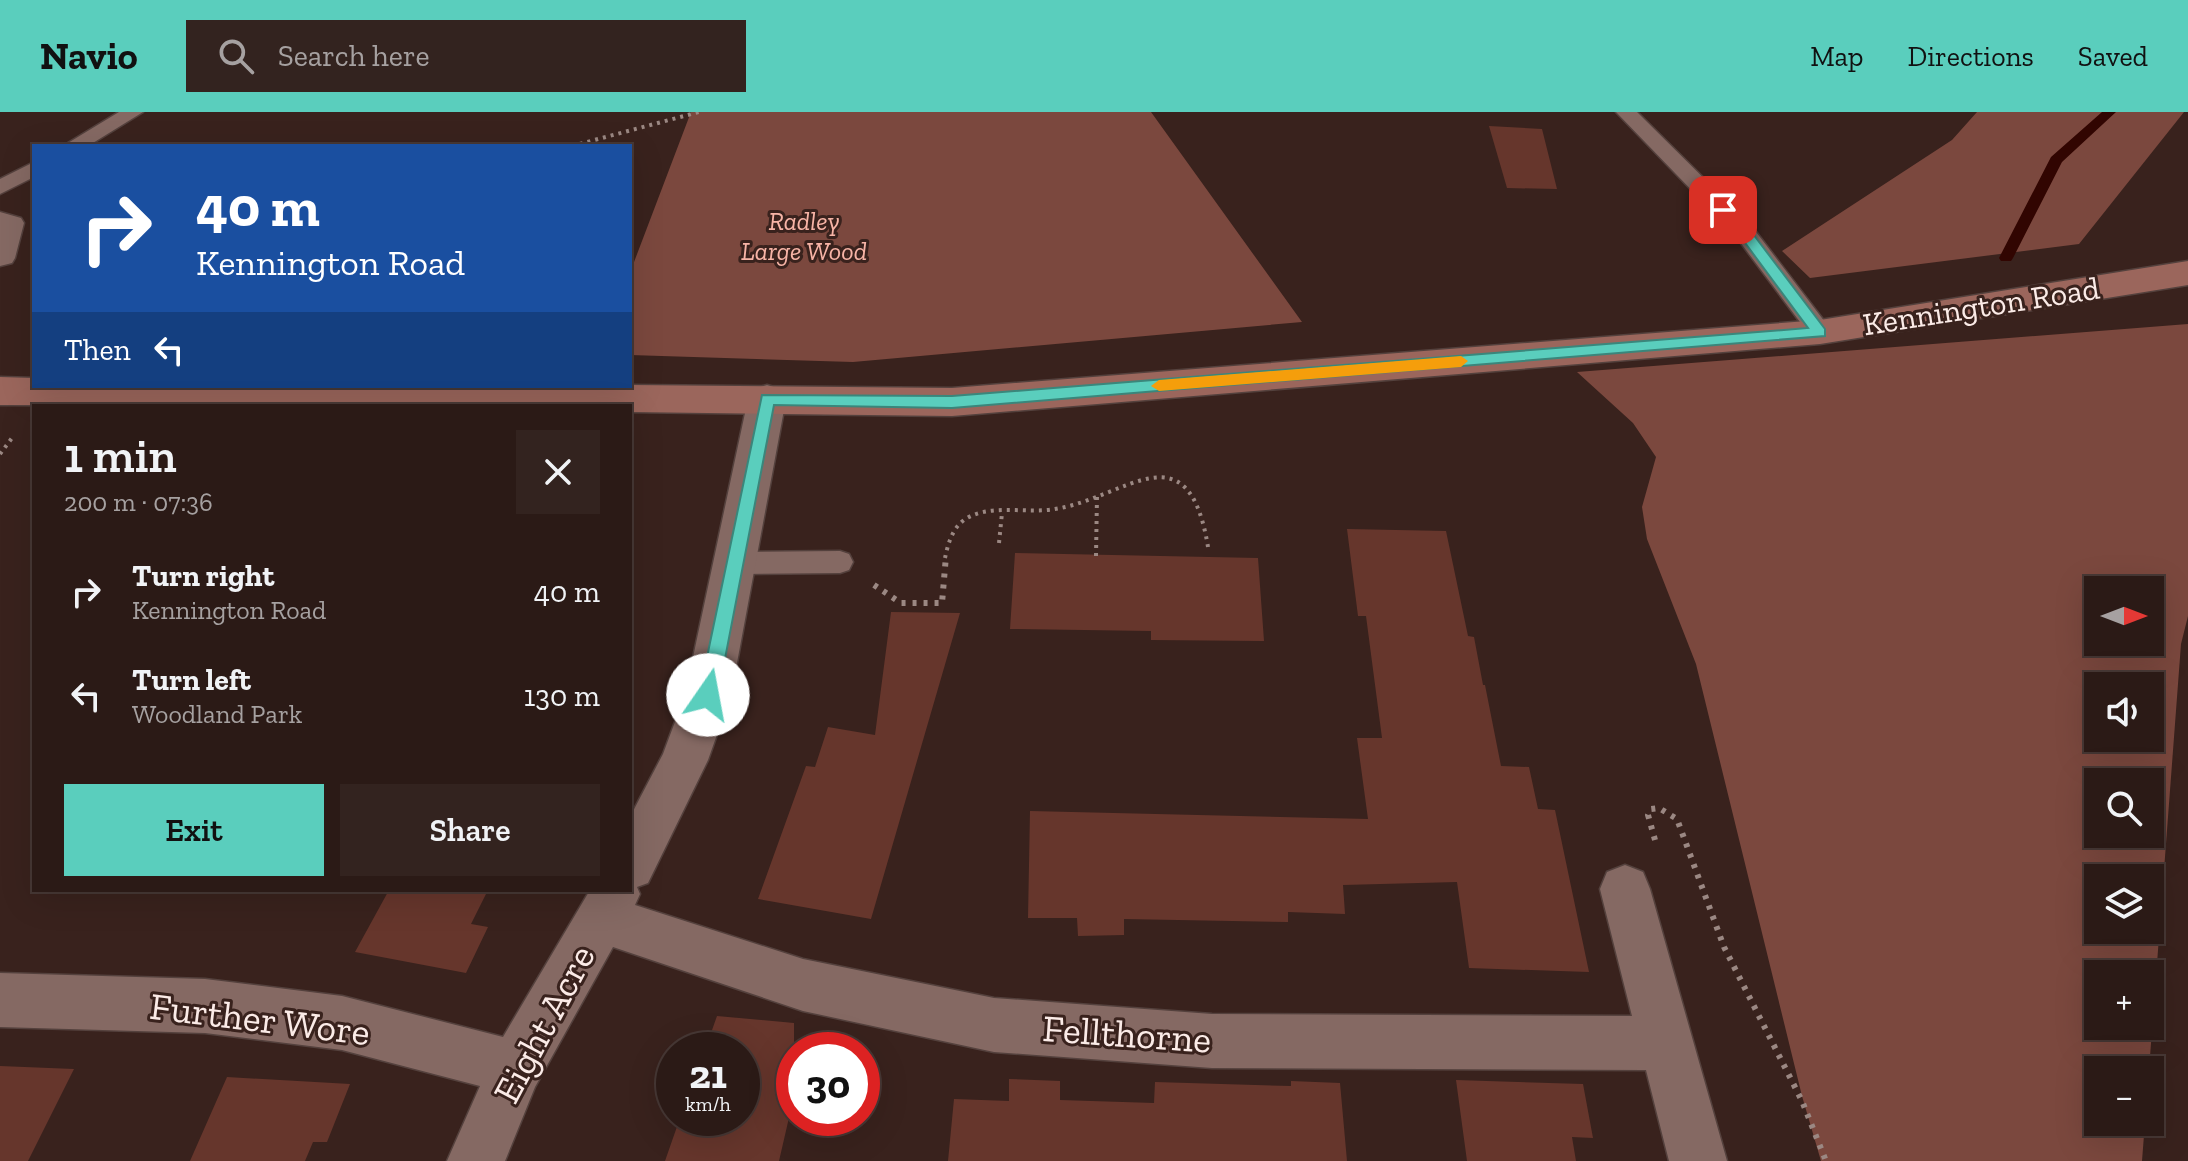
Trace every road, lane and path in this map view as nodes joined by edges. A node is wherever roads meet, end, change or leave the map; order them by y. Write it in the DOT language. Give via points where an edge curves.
graph roads {
  1 [pos="133,112"];
  2 [pos="699,112"];
  3 [pos="1626,112"];
  4 [pos="77,144"];
  5 [pos="579,144"];
  6 [pos="32,169"];
  7 [pos="0,188"];
  8 [pos="0,219"];
  9 [pos="0,259"];
  10 [pos="2188,273"];
  11 [pos="1820,332"];
  12 [pos="0,391"];
  13 [pos="767,399"];
  14 [pos="1097,496"];
  15 [pos="1002,513"];
  16 [pos="999,543"];
  17 [pos="1208,547"];
  18 [pos="1096,556"];
  19 [pos="840,562"];
  20 [pos="736,563"];
  21 [pos="632,863"];
  22 [pos="1625,889"];
  23 [pos="610,904"];
  24 [pos="0,1000"];
  25 [pos="1666,1043"];
  26 [pos="516,1068"];
  27 [pos="476,1161"];
  28 [pos="1698,1161"];
  29 [pos="1826,1161"];
  1 -- 4 [label="lane"];
  2 -- 5 [label="path"];
  3 -- 11 [label="lane" via="1742,229"];
  6 -- 7 [label="lane"];
  8 -- 9 [label="lane" via="13,223"];
  10 -- 11 [label="street, Kennington Road"];
  11 -- 13 [label="street, Kennington Road" via="952,402"];
  12 -- 13 [label="street, Kennington Road"];
  13 -- 20 [label="street"];
  14 -- 15 [label="path" via="1056,509"];
  14 -- 17 [label="path" via="1134,481 1174,480 1192,492"];
  14 -- 18 [label="path"];
  15 -- 16 [label="path"];
  15 -- 19 [label="path" via="977,513 960,523 947,550 942,603 901,603"];
  19 -- 20 [label="lane"];
  20 -- 21 [label="street" via="708,695 684,760"];
  22 -- 25 [label="street"];
  22 -- 29 [label="path" via="1658,876 1662,859 1648,815 1651,809 1668,811 1677,819 1724,947 1802,1101"];
  23 -- 25 [label="street, Fellthorne" via="803,985 994,1025 1212,1041"];
  23 -- 26 [label="street, Eight Acre"];
  24 -- 26 [label="street, Further Wore" via="205,1006 327,1021"];
  25 -- 28 [label="street"];
  26 -- 27 [label="street, Eight Acre"];
}
